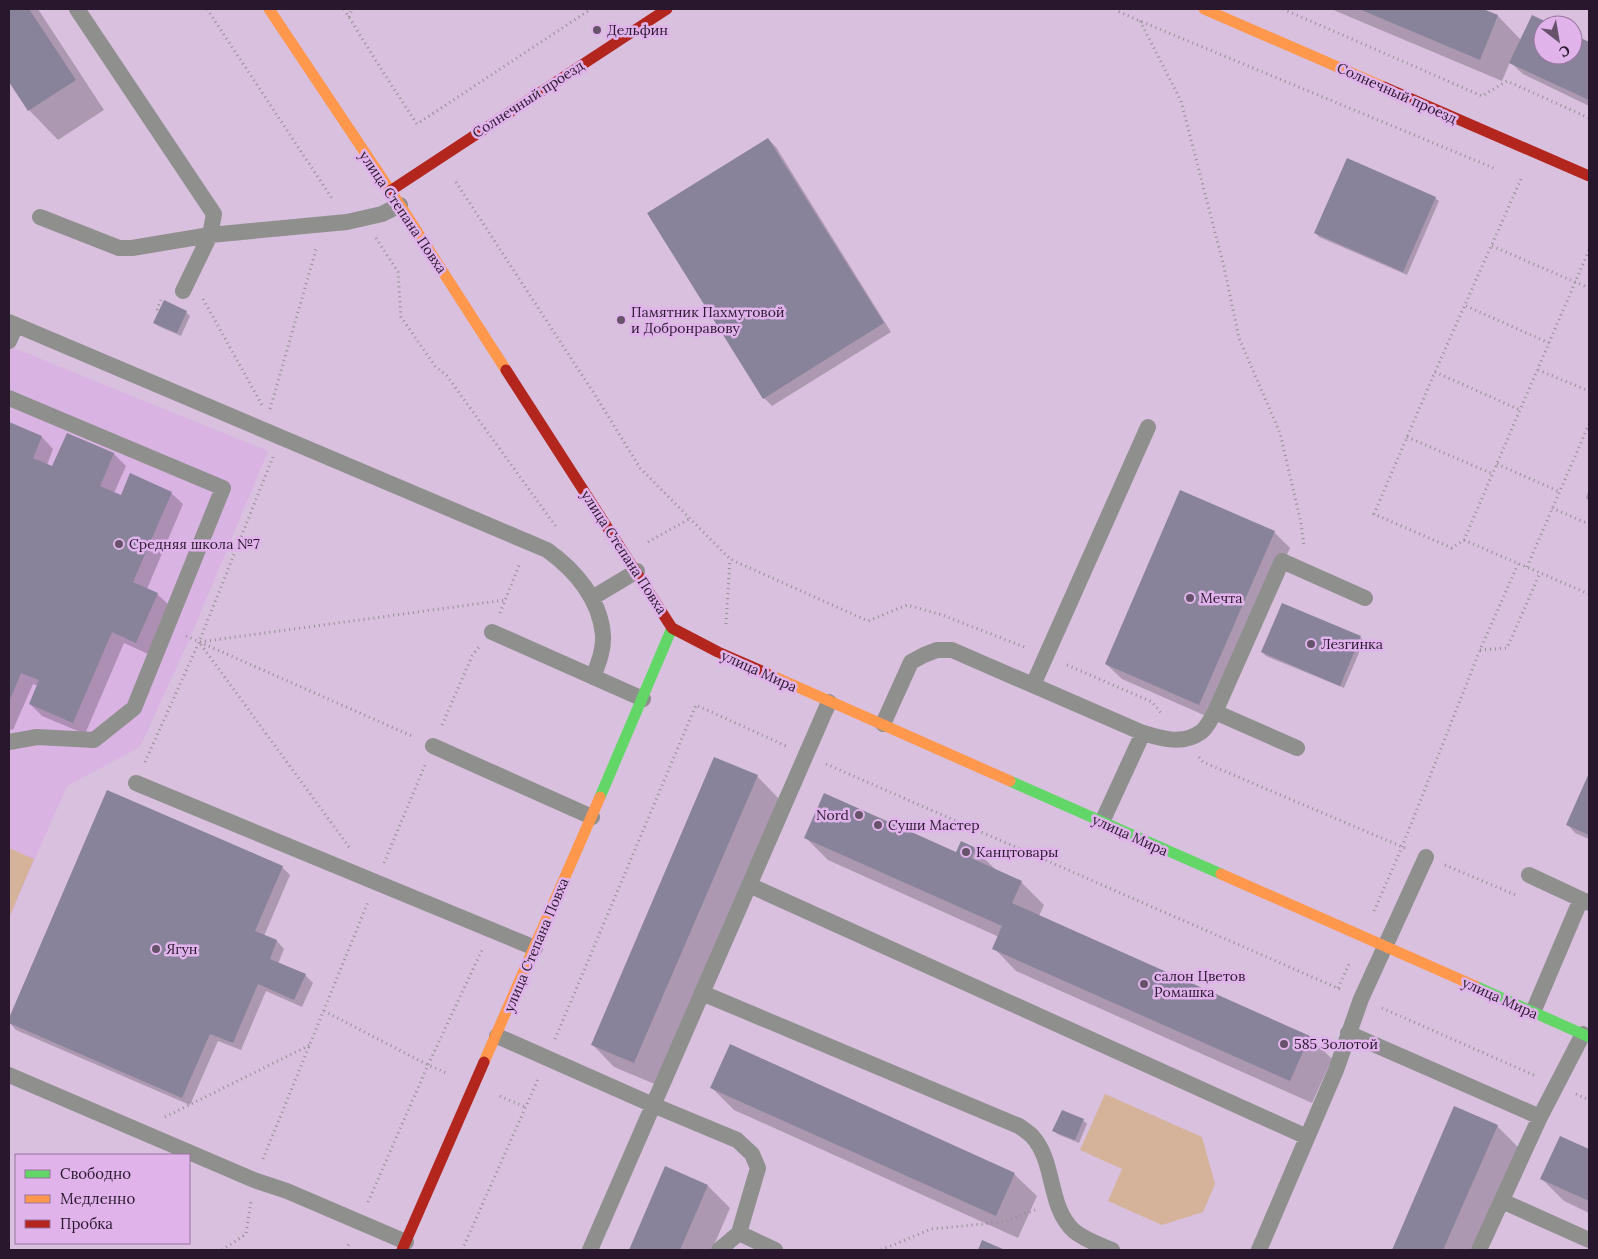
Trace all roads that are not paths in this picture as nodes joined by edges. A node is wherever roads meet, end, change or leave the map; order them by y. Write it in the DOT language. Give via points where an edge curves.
graph roads {
  1 [pos="77,9"];
  2 [pos="269,9"];
  3 [pos="666,9"];
  4 [pos="1204,9"];
  5 [pos="1589,176"];
  6 [pos="390,191"];
  7 [pos="400,205"];
  8 [pos="40,217"];
  9 [pos="210,235"];
  10 [pos="183,292"];
  11 [pos="12,323"];
  12 [pos="9,340"];
  13 [pos="9,398"];
  14 [pos="1148,427"];
  15 [pos="637,571"];
  16 [pos="592,598"];
  17 [pos="1365,598"];
  18 [pos="672,628"];
  19 [pos="492,632"];
  20 [pos="593,677"];
  21 [pos="1033,685"];
  22 [pos="643,699"];
  23 [pos="829,702"];
  24 [pos="1215,712"];
  25 [pos="883,724"];
  26 [pos="1143,733"];
  27 [pos="9,742"];
  28 [pos="433,746"];
  29 [pos="1297,748"];
  30 [pos="136,784"];
  31 [pos="592,817"];
  32 [pos="1102,822"];
  33 [pos="1426,856"];
  34 [pos="1529,875"];
  35 [pos="749,885"];
  36 [pos="1585,901"];
  37 [pos="1385,947"];
  38 [pos="535,948"];
  39 [pos="702,993"];
  40 [pos="1534,1012"];
  41 [pos="1348,1033"];
  42 [pos="497,1036"];
  43 [pos="1586,1036"];
  44 [pos="9,1075"];
  45 [pos="653,1105"];
  46 [pos="1540,1117"];
  47 [pos="1307,1137"];
  48 [pos="1502,1201"];
  49 [pos="739,1233"];
  50 [pos="1589,1240"];
  51 [pos="404,1246"];
  52 [pos="590,1250"];
  53 [pos="719,1250"];
  54 [pos="775,1250"];
  55 [pos="1112,1250"];
  56 [pos="1259,1250"];
  57 [pos="1479,1250"];
  1 -- 9 [label="lane" via="214,214"];
  2 -- 6 [label="street, улица Степана Повха"];
  3 -- 6 [label="street, Солнечный проезд"];
  4 -- 5 [label="street, Солнечный проезд"];
  6 -- 7 [label="street, улица Степана Повха"];
  7 -- 9 [label="lane" via="355,221"];
  7 -- 15 [label="street, улица Степана Повха"];
  8 -- 9 [label="lane" via="118,248"];
  9 -- 10 [label="lane"];
  11 -- 12 [label="lane"];
  11 -- 16 [label="lane" via="547,550 574,572"];
  13 -- 27 [label="lane" via="223,488 134,708 94,740 37,737"];
  14 -- 21 [label="lane"];
  15 -- 16 [label="lane"];
  15 -- 18 [label="street, улица Степана Повха"];
  16 -- 20 [label="lane" via="603,636 600,660"];
  17 -- 24 [label="lane" via="1282,562"];
  18 -- 22 [label="street, улица Степана Повха"];
  18 -- 23 [label="street, улица Мира"];
  19 -- 20 [label="lane"];
  20 -- 22 [label="lane"];
  21 -- 25 [label="lane" via="952,650 937,650 911,662"];
  21 -- 26 [label="lane"];
  22 -- 31 [label="street, улица Степана Повха"];
  23 -- 25 [label="street, улица Мира"];
  23 -- 35 [label="lane"];
  24 -- 26 [label="lane" via="1202,731 1184,740"];
  24 -- 29 [label="lane"];
  25 -- 32 [label="street, улица Мира"];
  26 -- 32 [label="lane"];
  28 -- 31 [label="lane"];
  30 -- 38 [label="lane"];
  31 -- 38 [label="street, улица Степана Повха"];
  32 -- 37 [label="street, улица Мира"];
  33 -- 37 [label="lane"];
  34 -- 36 [label="lane"];
  35 -- 39 [label="lane"];
  35 -- 47 [label="lane"];
  36 -- 40 [label="lane"];
  37 -- 40 [label="street, улица Мира"];
  37 -- 41 [label="lane"];
  38 -- 42 [label="street, улица Степана Повха"];
  39 -- 45 [label="lane"];
  39 -- 55 [label="lane" via="1019,1126 1040,1148 1064,1217 1074,1230"];
  40 -- 43 [label="street, улица Мира"];
  41 -- 46 [label="lane"];
  41 -- 47 [label="lane"];
  42 -- 45 [label="lane"];
  42 -- 51 [label="street, улица Степана Повха"];
  43 -- 46 [label="lane"];
  44 -- 51 [label="lane" via="254,1180 360,1221"];
  45 -- 49 [label="lane" via="737,1140 752,1154 758,1168"];
  45 -- 52 [label="lane"];
  46 -- 48 [label="lane"];
  47 -- 56 [label="lane"];
  48 -- 50 [label="lane"];
  48 -- 57 [label="lane"];
  49 -- 53 [label="lane"];
  49 -- 54 [label="lane"];
}
